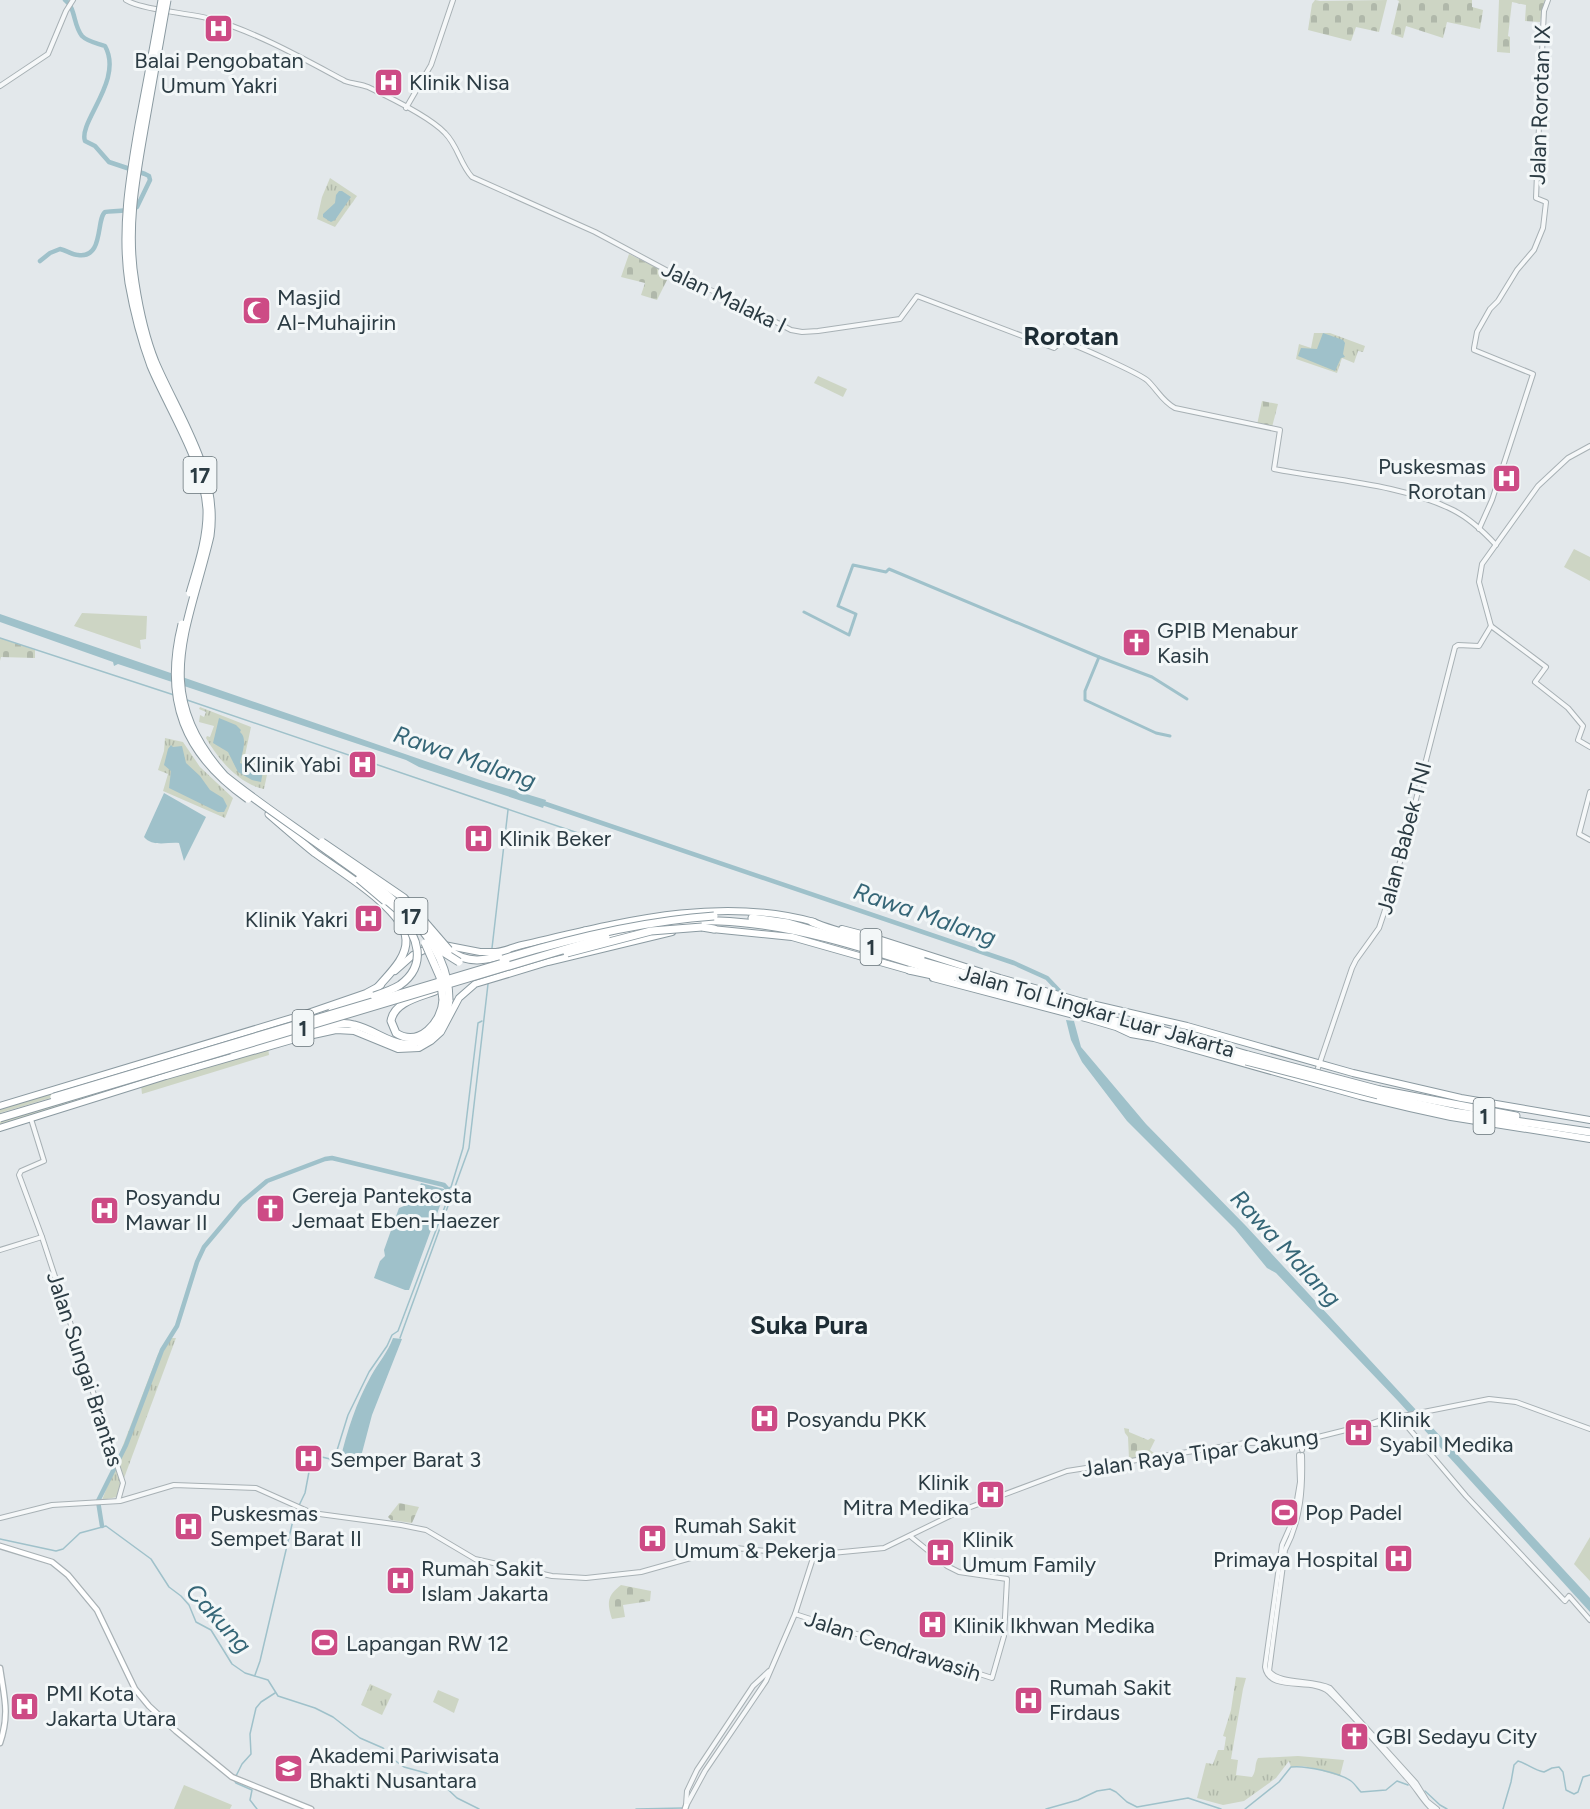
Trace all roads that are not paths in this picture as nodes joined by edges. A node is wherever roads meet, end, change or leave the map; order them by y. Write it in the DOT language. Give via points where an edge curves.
graph roads {
  1 [pos="73,0"];
  2 [pos="126,0"];
  3 [pos="162,0"];
  4 [pos="167,0"];
  5 [pos="453,0"];
  6 [pos="1548,0"];
  7 [pos="0,86"];
  8 [pos="406,108"];
  9 [pos="1590,446"];
  10 [pos="1479,529"];
  11 [pos="1496,544"];
  12 [pos="1491,626"];
  13 [pos="1590,747"];
  14 [pos="1590,792"];
  15 [pos="270,812"];
  16 [pos="1590,840"];
  17 [pos="361,877"];
  18 [pos="812,922"];
  19 [pos="714,929"];
  20 [pos="587,931"];
  21 [pos="606,932"];
  22 [pos="612,946"];
  23 [pos="594,951"];
  24 [pos="939,966"];
  25 [pos="911,970"];
  26 [pos="441,972"];
  27 [pos="492,972"];
  28 [pos="468,979"];
  29 [pos="982,985"];
  30 [pos="378,987"];
  31 [pos="1083,1010"];
  32 [pos="307,1022"];
  33 [pos="220,1053"];
  34 [pos="177,1054"];
  35 [pos="160,1059"];
  36 [pos="1306,1060"];
  37 [pos="1319,1063"];
  38 [pos="184,1072"];
  39 [pos="166,1076"];
  40 [pos="1301,1079"];
  41 [pos="1314,1083"];
  42 [pos="1379,1092"];
  43 [pos="0,1106"];
  44 [pos="0,1113"];
  45 [pos="0,1118"];
  46 [pos="31,1119"];
  47 [pos="1590,1120"];
  48 [pos="0,1128"];
  49 [pos="1590,1128"];
  50 [pos="1590,1132"];
  51 [pos="1590,1139"];
  52 [pos="42,1237"];
  53 [pos="0,1250"];
  54 [pos="1370,1424"];
  55 [pos="1590,1429"];
  56 [pos="1300,1442"];
  57 [pos="118,1501"];
  58 [pos="0,1518"];
  59 [pos="910,1536"];
  60 [pos="0,1546"];
  61 [pos="813,1555"];
  62 [pos="795,1614"];
  63 [pos="1590,1620"];
  64 [pos="0,1668"];
  65 [pos="770,1669"];
  66 [pos="0,1743"];
  67 [pos="1415,1786"];
  68 [pos="685,1807"];
  69 [pos="311,1809"];
  70 [pos="1432,1809"];
  71 [pos="1437,1809"];
  1 -- 7 [label="street" via="48,54"];
  2 -- 8 [label="street, Jalan Malaka I" via="235,27"];
  3 -- 15 [label="highway, 17, bridge" via="132,168 126,237 129,284 142,340 199,470 206,501 205,535 175,658 176,690 181,718 206,763 233,789"];
  4 -- 15 [label="highway, 17, bridge" via="133,196 131,236 135,282 147,337 211,494 210,536 180,659 181,690 191,728 210,759"];
  5 -- 8 [label="street" via="431,65"];
  6 -- 10 [label="street, Jalan Rorotan IX" via="1544,11 1536,198 1546,202 1545,218 1534,250 1490,309 1477,332 1474,348 1533,374"];
  8 -- 10 [label="street, Jalan Malaka I" via="445,132 472,177 564,218 694,285 723,294 791,330 808,332 900,319 917,296 1054,348 1062,341 1068,342 1141,376 1175,408 1281,431 1274,469 1408,494 1454,511"];
  9 -- 11 [label="street" via="1568,458 1538,486"];
  10 -- 11 [label="street"];
  11 -- 12 [label="street" via="1478,577"];
  12 -- 13 [label="street" via="1546,667 1534,682 1572,711 1583,726 1578,740"];
  12 -- 37 [label="street, Jalan Babek TNI" via="1479,646 1457,645 1453,654 1382,921 1352,968"];
  14 -- 16 [label="street" via="1579,834"];
  15 -- 17 [label="highway, 17, bridge"];
  15 -- 20 [label="highway, bridge" via="293,822 398,893 452,953 468,960 483,961"];
  15 -- 30 [label="highway, bridge" via="318,855 379,900 402,926 406,946"];
  17 -- 21 [label="highway, bridge" via="404,904 443,952 463,963 488,963"];
  17 -- 26 [label="highway, 17, bridge" via="413,926"];
  17 -- 32 [label="highway, bridge" via="411,930 418,951 414,968 393,989"];
  18 -- 21 [label="highway" via="775,913 695,911 641,919"];
  18 -- 24 [label="highway" via="909,952"];
  18 -- 31 [label="highway" via="901,945 1028,986"];
  19 -- 22 [label="highway" via="663,934"];
  19 -- 25 [label="highway" via="780,934"];
  19 -- 27 [label="highway, bridge" via="651,931"];
  20 -- 21 [label="highway"];
  20 -- 23 [label="highway" via="594,933"];
  20 -- 30 [label="highway" via="496,952 430,947 410,957"];
  21 -- 22 [label="highway"];
  21 -- 24 [label="highway, Jalan Tol Lingkar Luar Jakarta / 1, bridge" via="671,919 755,918 788,923"];
  21 -- 27 [label="highway, 1, bridge"];
  21 -- 29 [label="highway, Jalan Tol Lingkar Luar Jakarta / 1, bridge" via="716,921 762,924"];
  21 -- 32 [label="highway, 1, bridge"];
  22 -- 23 [label="highway"];
  23 -- 38 [label="highway" via="472,986 459,998 441,1032 418,1048 393,1048 360,1033 339,1030"];
  24 -- 31 [label="highway, Jalan Tol Lingkar Luar Jakarta / 1"];
  25 -- 29 [label="highway"];
  25 -- 31 [label="highway" via="1023,1001"];
  26 -- 28 [label="highway, bridge" via="442,985 443,989 443,1000 438,1019 418,1035 398,1034 391,1021 397,1008 419,997 439,990 448,986"];
  26 -- 33 [label="highway, bridge" via="449,993 446,1014 436,1030 419,1041 396,1043 343,1023"];
  27 -- 28 [label="highway, 1, bridge"];
  28 -- 33 [label="highway, 1, bridge"];
  29 -- 31 [label="highway, Jalan Tol Lingkar Luar Jakarta / 1"];
  30 -- 34 [label="highway" via="329,1007"];
  31 -- 36 [label="highway" via="1187,1026"];
  31 -- 40 [label="highway" via="1131,1034"];
  31 -- 42 [label="highway, Jalan Tol Lingkar Luar Jakarta / 1, bridge"];
  32 -- 44 [label="highway, 1, bridge"];
  33 -- 45 [label="highway, 1, bridge"];
  34 -- 35 [label="highway"];
  34 -- 38 [label="highway" via="176,1068"];
  35 -- 39 [label="highway" via="170,1069"];
  35 -- 43 [label="highway"];
  36 -- 37 [label="highway"];
  36 -- 40 [label="highway" via="1313,1067 1312,1074 1309,1079"];
  37 -- 41 [label="street, Jalan Babek TNI"];
  37 -- 47 [label="highway" via="1461,1098"];
  38 -- 39 [label="highway"];
  39 -- 46 [label="highway"];
  40 -- 41 [label="highway"];
  41 -- 51 [label="highway" via="1451,1117"];
  42 -- 49 [label="highway, Jalan Tol Lingkar Luar Jakarta / 1"];
  42 -- 50 [label="highway, Jalan Tol Lingkar Luar Jakarta / 1" via="1454,1112"];
  46 -- 48 [label="highway"];
  46 -- 52 [label="street, Jalan Sungai Brantas" via="44,1161 19,1175"];
  52 -- 53 [label="street"];
  52 -- 57 [label="street, Jalan Sungai Brantas" via="123,1486"];
  54 -- 55 [label="street, Jalan Raya Tipar Cakung" via="1480,1400 1534,1407"];
  54 -- 56 [label="street, Jalan Raya Tipar Cakung"];
  54 -- 63 [label="street" via="1401,1421 1406,1425 1466,1496 1563,1599 1569,1596"];
  56 -- 59 [label="street, Jalan Raya Tipar Cakung" via="1245,1443 1067,1472 954,1514"];
  56 -- 67 [label="street" via="1300,1482 1294,1518 1282,1545 1267,1673 1271,1679 1326,1690"];
  57 -- 58 [label="street, Jalan Raya Tipar Cakung" via="52,1506"];
  57 -- 61 [label="street, Jalan Raya Tipar Cakung" via="185,1485 258,1489 301,1509 424,1530 475,1559 566,1578 641,1572 739,1548"];
  59 -- 61 [label="street, Jalan Raya Tipar Cakung" via="884,1548"];
  59 -- 62 [label="street, Jalan Cendrawasih" via="959,1572 1007,1579 1004,1636 992,1678"];
  60 -- 69 [label="main road" via="52,1562 69,1575 97,1610 140,1695 176,1731 234,1778"];
  61 -- 62 [label="street"];
  62 -- 65 [label="street"];
  64 -- 66 [label="main road" via="7,1720"];
  65 -- 68 [label="street"];
  65 -- 68 [label="street" via="753,1686 697,1770 687,1791"];
  67 -- 70 [label="street"];
  67 -- 71 [label="street"];
}
